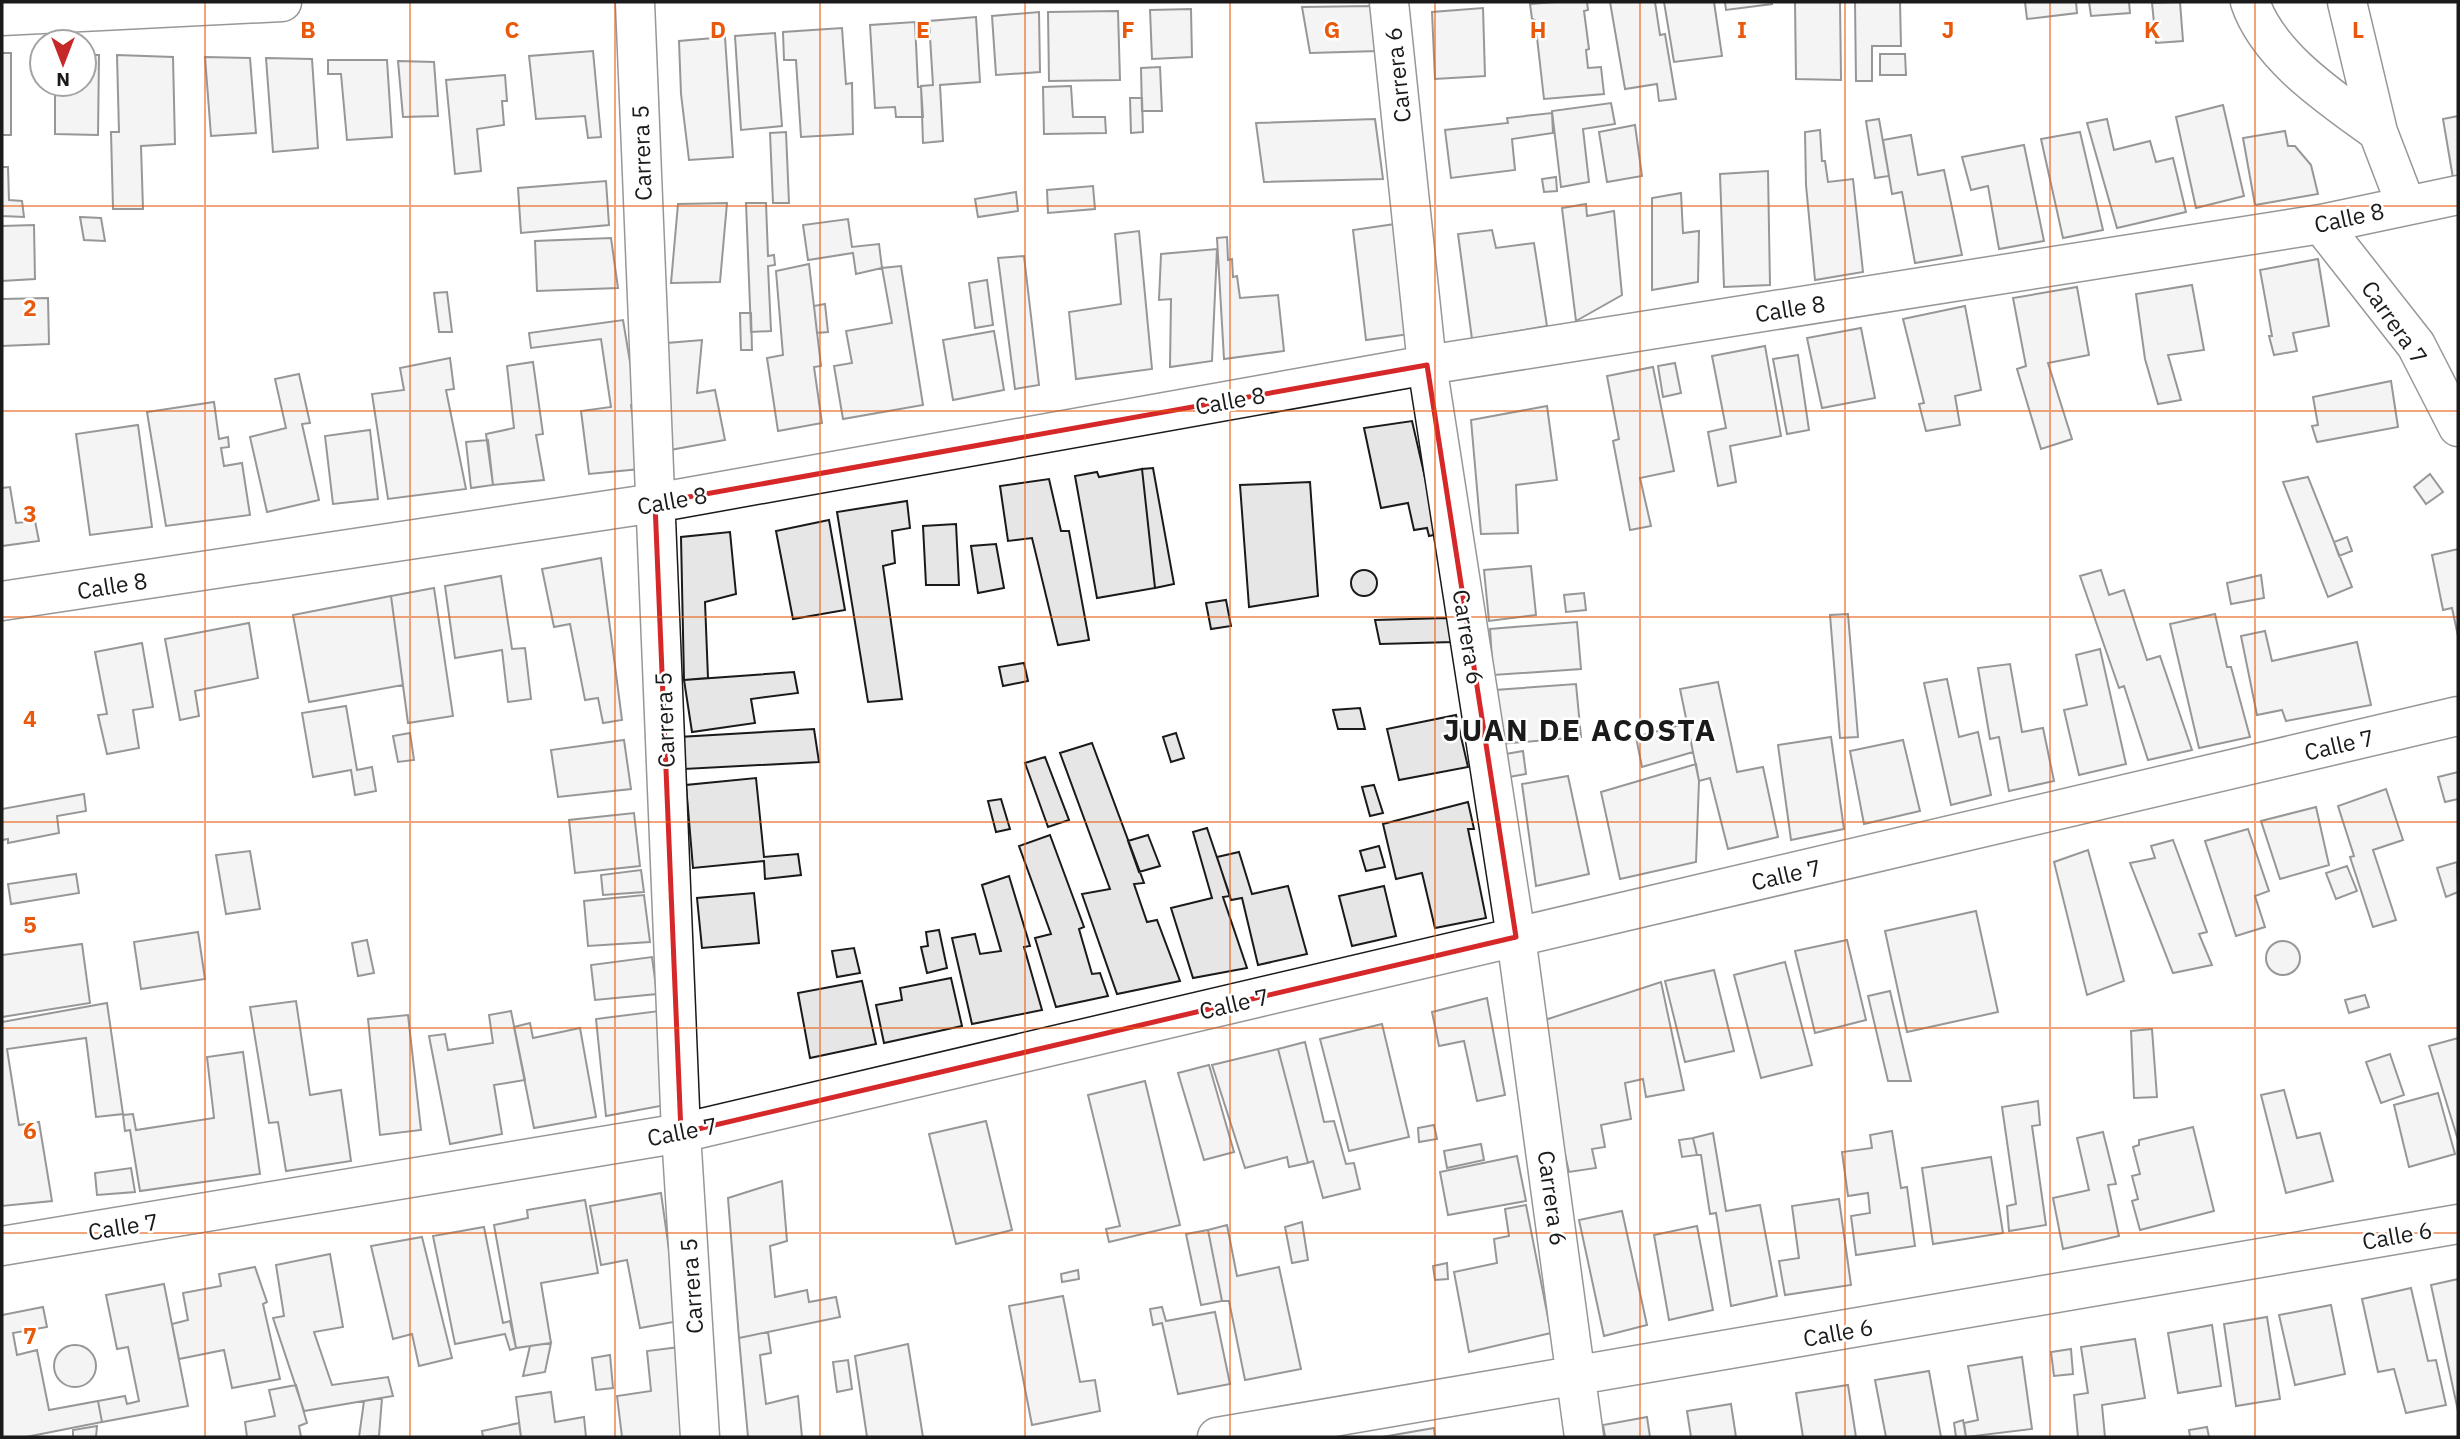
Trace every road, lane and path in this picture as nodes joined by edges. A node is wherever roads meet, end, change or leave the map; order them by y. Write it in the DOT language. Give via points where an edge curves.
graph roads {
  1 [pos="282,2"];
  2 [pos="635,2"];
  3 [pos="1389,2"];
  4 [pos="2250,2"];
  5 [pos="2347,2"];
  6 [pos="2,16"];
  7 [pos="2378,132"];
  8 [pos="2458,195"];
  9 [pos="2406,205"];
  10 [pos="2321,224"];
  11 [pos="1427,365"];
  12 [pos="2458,427"];
  13 [pos="655,503"];
  14 [pos="2,601"];
  15 [pos="2458,716"];
  16 [pos="1516,937"];
  17 [pos="681,1133"];
  18 [pos="2458,1224"];
  19 [pos="2,1246"];
  20 [pos="1578,1377"];
  21 [pos="700,1437"];
  22 [pos="1217,1437"];
  23 [pos="1584,1437"];
  1 -- 6 [label="street"];
  2 -- 13 [label="street, Carrera 5"];
  3 -- 11 [label="street, Carrera 6"];
  4 -- 7 [label="street" via="2256,17 2307,81"];
  5 -- 7 [label="street"];
  7 -- 9 [label="street"];
  8 -- 9 [label="street, Calle 8"];
  9 -- 10 [label="street, Calle 8"];
  10 -- 11 [label="street, Calle 8"];
  10 -- 12 [label="street, Carrera 7" via="2416,345"];
  11 -- 13 [label="street, Calle 8"];
  11 -- 16 [label="street, Carrera 6"];
  13 -- 14 [label="street, Calle 8"];
  13 -- 17 [label="street, Carrera 5"];
  15 -- 16 [label="street, Calle 7"];
  16 -- 17 [label="street, Calle 7"];
  16 -- 20 [label="street, Carrera 6"];
  17 -- 19 [label="street, Calle 7"];
  17 -- 21 [label="street, Carrera 5"];
  18 -- 20 [label="street, Calle 6"];
  20 -- 22 [label="street, Calle 6"];
  20 -- 23 [label="street, Carrera 6"];
}
